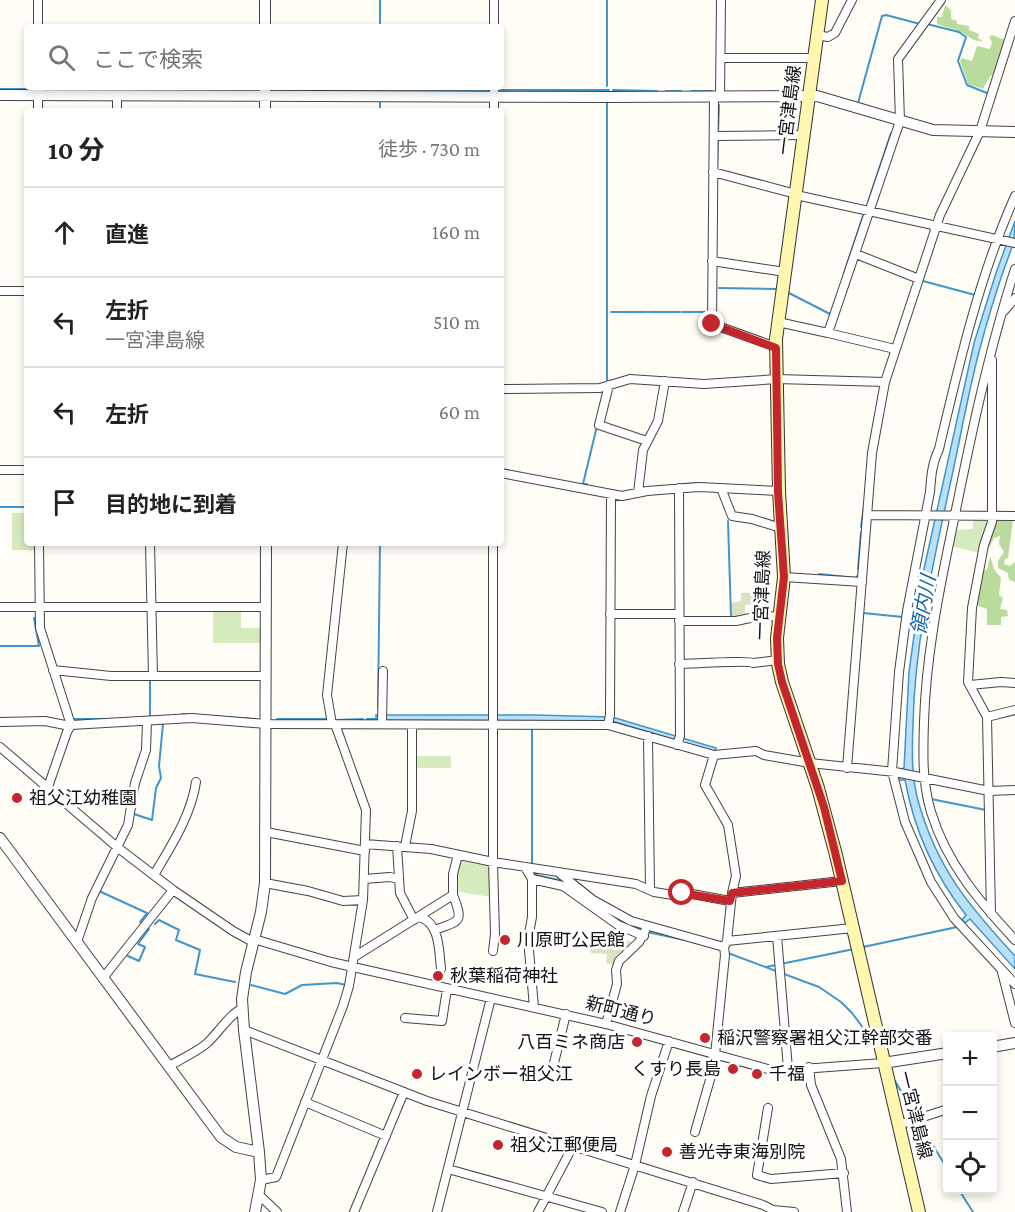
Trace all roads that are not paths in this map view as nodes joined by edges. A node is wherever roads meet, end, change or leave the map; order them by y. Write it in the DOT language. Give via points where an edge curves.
graph roads {
  1 [pos="38,0"];
  2 [pos="265,0"];
  3 [pos="494,0"];
  4 [pos="721,0"];
  5 [pos="822,0"];
  6 [pos="852,0"];
  7 [pos="941,0"];
  8 [pos="1015,21"];
  9 [pos="38,24"];
  10 [pos="265,24"];
  11 [pos="494,24"];
  12 [pos="817,35"];
  13 [pos="721,58"];
  14 [pos="814,58"];
  15 [pos="38,91"];
  16 [pos="265,91"];
  17 [pos="494,92"];
  18 [pos="0,95"];
  19 [pos="117,96"];
  20 [pos="808,96"];
  21 [pos="717,97"];
  22 [pos="38,108"];
  23 [pos="117,108"];
  24 [pos="265,108"];
  25 [pos="494,108"];
  26 [pos="900,121"];
  27 [pos="980,131"];
  28 [pos="1015,132"];
  29 [pos="803,135"];
  30 [pos="714,136"];
  31 [pos="713,172"];
  32 [pos="796,194"];
  33 [pos="1015,196"];
  34 [pos="871,211"];
  35 [pos="937,226"];
  36 [pos="1001,239"];
  37 [pos="1015,243"];
  38 [pos="856,254"];
  39 [pos="712,261"];
  40 [pos="1015,269"];
  41 [pos="785,272"];
  42 [pos="919,279"];
  43 [pos="0,291"];
  44 [pos="24,291"];
  45 [pos="1015,298"];
  46 [pos="1002,314"];
  47 [pos="778,322"];
  48 [pos="828,333"];
  49 [pos="776,348"];
  50 [pos="992,348"];
  51 [pos="895,349"];
  52 [pos="777,379"];
  53 [pos="664,381"];
  54 [pos="885,382"];
  55 [pos="609,385"];
  56 [pos="504,389"];
  57 [pos="647,441"];
  58 [pos="0,470"];
  59 [pos="24,470"];
  60 [pos="504,474"];
  61 [pos="679,488"];
  62 [pos="721,488"];
  63 [pos="778,492"];
  64 [pos="638,493"];
  65 [pos="610,494"];
  66 [pos="867,515"];
  67 [pos="926,515"];
  68 [pos="953,515"];
  69 [pos="993,515"];
  70 [pos="1015,516"];
  71 [pos="781,528"];
  72 [pos="39,546"];
  73 [pos="150,546"];
  74 [pos="266,546"];
  75 [pos="343,546"];
  76 [pos="493,546"];
  77 [pos="784,577"];
  78 [pos="862,582"];
  79 [pos="0,607"];
  80 [pos="152,607"];
  81 [pos="266,607"];
  82 [pos="39,608"];
  83 [pos="610,614"];
  84 [pos="780,616"];
  85 [pos="679,618"];
  86 [pos="778,660"];
  87 [pos="680,664"];
  88 [pos="54,670"];
  89 [pos="383,671"];
  90 [pos="153,676"];
  91 [pos="266,676"];
  92 [pos="1015,683"];
  93 [pos="970,685"];
  94 [pos="1015,710"];
  95 [pos="987,717"];
  96 [pos="382,720"];
  97 [pos="493,720"];
  98 [pos="147,721"];
  99 [pos="609,721"];
  100 [pos="0,722"];
  101 [pos="266,724"];
  102 [pos="333,724"];
  103 [pos="412,724"];
  104 [pos="70,725"];
  105 [pos="648,736"];
  106 [pos="678,741"];
  107 [pos="0,747"];
  108 [pos="714,755"];
  109 [pos="810,763"];
  110 [pos="847,768"];
  111 [pos="893,772"];
  112 [pos="922,777"];
  113 [pos="196,782"];
  114 [pos="48,787"];
  115 [pos="1015,790"];
  116 [pos="989,791"];
  117 [pos="266,832"];
  118 [pos="0,838"];
  119 [pos="401,846"];
  120 [pos="117,847"];
  121 [pos="365,848"];
  122 [pos="458,855"];
  123 [pos="493,862"];
  124 [pos="525,867"];
  125 [pos="558,872"];
  126 [pos="154,875"];
  127 [pos="364,879"];
  128 [pos="398,879"];
  129 [pos="532,879"];
  130 [pos="842,881"];
  131 [pos="265,883"];
  132 [pos="173,890"];
  133 [pos="650,890"];
  134 [pos="453,895"];
  135 [pos="731,897"];
  136 [pos="363,900"];
  137 [pos="991,914"];
  138 [pos="417,918"];
  139 [pos="853,928"];
  140 [pos="434,930"];
  141 [pos="645,930"];
  142 [pos="777,936"];
  143 [pos="253,940"];
  144 [pos="1015,940"];
  145 [pos="77,942"];
  146 [pos="725,948"];
  147 [pos="493,951"];
  148 [pos="353,961"];
  149 [pos="441,969"];
  150 [pos="1001,969"];
  151 [pos="104,978"];
  152 [pos="1015,984"];
  153 [pos="447,989"];
  154 [pos="491,998"];
  155 [pos="534,1007"];
  156 [pos="243,1008"];
  157 [pos="566,1014"];
  158 [pos="405,1018"];
  159 [pos="1015,1023"];
  160 [pos="606,1024"];
  161 [pos="244,1030"];
  162 [pos="669,1041"];
  163 [pos="1015,1043"];
  164 [pos="997,1046"];
  165 [pos="943,1054"];
  166 [pos="716,1055"];
  167 [pos="322,1060"];
  168 [pos="554,1063"];
  169 [pos="883,1063"];
  170 [pos="169,1066"];
  171 [pos="809,1067"];
  172 [pos="788,1069"];
  173 [pos="404,1092"];
  174 [pos="305,1102"];
  175 [pos="768,1108"];
  176 [pos="943,1111"];
  177 [pos="462,1112"];
  178 [pos="898,1125"];
  179 [pos="695,1132"];
  180 [pos="386,1136"];
  181 [pos="573,1146"];
  182 [pos="259,1152"];
  183 [pos="635,1165"];
  184 [pos="448,1169"];
  185 [pos="844,1173"];
  186 [pos="261,1180"];
  187 [pos="693,1182"];
  188 [pos="258,1194"];
  189 [pos="547,1196"];
  190 [pos="773,1211"];
  191 [pos="255,1212"];
  192 [pos="278,1212"];
  193 [pos="354,1212"];
  194 [pos="437,1212"];
  195 [pos="538,1212"];
  196 [pos="602,1212"];
  197 [pos="620,1212"];
  198 [pos="683,1212"];
  199 [pos="794,1212"];
  200 [pos="847,1212"];
  201 [pos="919,1212"];
  1 -- 9 [label="street"];
  2 -- 10 [label="street"];
  3 -- 11 [label="street"];
  4 -- 13 [label="street"];
  5 -- 12 [label="main road, 一宮津島線"];
  6 -- 12 [label="street" via="835,33 828,37"];
  7 -- 26 [label="street" via="898,59"];
  8 -- 27 [label="street"];
  12 -- 14 [label="main road, 一宮津島線"];
  13 -- 14 [label="street"];
  13 -- 21 [label="street"];
  14 -- 20 [label="main road, 一宮津島線"];
  15 -- 18 [label="street"];
  15 -- 19 [label="street"];
  15 -- 22 [label="street"];
  16 -- 17 [label="street"];
  16 -- 19 [label="street"];
  16 -- 24 [label="street"];
  17 -- 21 [label="street"];
  17 -- 25 [label="street"];
  19 -- 23 [label="street"];
  20 -- 21 [label="street"];
  20 -- 26 [label="street"];
  20 -- 29 [label="main road, 一宮津島線"];
  21 -- 30 [label="street"];
  26 -- 27 [label="street" via="933,130"];
  26 -- 34 [label="street"];
  27 -- 28 [label="street"];
  27 -- 35 [label="street"];
  29 -- 30 [label="street"];
  29 -- 32 [label="main road, 一宮津島線"];
  30 -- 31 [label="street"];
  31 -- 32 [label="street"];
  31 -- 39 [label="street"];
  32 -- 34 [label="street"];
  32 -- 41 [label="main road, 一宮津島線"];
  33 -- 36 [label="street"];
  34 -- 35 [label="street"];
  34 -- 38 [label="street"];
  35 -- 36 [label="street"];
  35 -- 42 [label="street"];
  36 -- 37 [label="street"];
  36 -- 67 [label="street" via="966,335 934,459"];
  38 -- 42 [label="street"];
  38 -- 48 [label="street"];
  39 -- 41 [label="street"];
  39 -- 49 [label="street" via="712,324"];
  40 -- 46 [label="street"];
  41 -- 47 [label="main road, 一宮津島線"];
  42 -- 51 [label="street"];
  43 -- 44 [label="street"];
  45 -- 46 [label="street"];
  46 -- 50 [label="street"];
  47 -- 48 [label="street"];
  47 -- 49 [label="main road, 一宮津島線"];
  48 -- 51 [label="street"];
  49 -- 52 [label="main road, 一宮津島線"];
  50 -- 68 [label="street"];
  50 -- 69 [label="street"];
  51 -- 54 [label="street"];
  52 -- 53 [label="street" via="704,384"];
  52 -- 54 [label="street"];
  52 -- 63 [label="main road, 一宮津島線"];
  53 -- 55 [label="street" via="630,379"];
  53 -- 57 [label="street" via="658,421"];
  54 -- 66 [label="street" via="872,453"];
  55 -- 56 [label="street"];
  55 -- 57 [label="street" via="599,425"];
  57 -- 64 [label="street"];
  58 -- 59 [label="street"];
  60 -- 65 [label="street"];
  61 -- 62 [label="street"];
  61 -- 64 [label="street"];
  61 -- 85 [label="street"];
  62 -- 63 [label="street"];
  62 -- 71 [label="street" via="732,516"];
  63 -- 71 [label="main road, 一宮津島線"];
  64 -- 65 [label="street"];
  65 -- 83 [label="street"];
  66 -- 67 [label="street"];
  66 -- 78 [label="street"];
  67 -- 68 [label="street"];
  67 -- 111 [label="street" via="899,672"];
  68 -- 69 [label="street"];
  68 -- 112 [label="street" via="928,665"];
  69 -- 70 [label="street"];
  69 -- 93 [label="street" via="972,608"];
  71 -- 77 [label="main road, 一宮津島線"];
  72 -- 82 [label="street"];
  73 -- 80 [label="street"];
  74 -- 81 [label="street"];
  75 -- 102 [label="street" via="327,695"];
  76 -- 97 [label="street"];
  77 -- 78 [label="street"];
  77 -- 84 [label="main road, 一宮津島線"];
  78 -- 110 [label="street"];
  79 -- 82 [label="street"];
  80 -- 81 [label="street"];
  80 -- 82 [label="street"];
  80 -- 90 [label="street"];
  81 -- 91 [label="street"];
  82 -- 88 [label="street" via="40,627"];
  83 -- 85 [label="street"];
  83 -- 99 [label="street"];
  84 -- 85 [label="street" via="736,621"];
  84 -- 86 [label="main road, 一宮津島線"];
  85 -- 87 [label="street"];
  86 -- 87 [label="street"];
  86 -- 109 [label="main road, 一宮津島線"];
  87 -- 106 [label="street"];
  88 -- 90 [label="street"];
  88 -- 104 [label="street"];
  89 -- 96 [label="street"];
  90 -- 91 [label="street"];
  91 -- 101 [label="street"];
  92 -- 93 [label="street"];
  93 -- 95 [label="street"];
  94 -- 95 [label="street"];
  95 -- 116 [label="street"];
  96 -- 102 [label="street"];
  96 -- 103 [label="street"];
  97 -- 99 [label="street"];
  97 -- 103 [label="street"];
  97 -- 123 [label="street"];
  98 -- 101 [label="street" via="192,718"];
  98 -- 104 [label="street"];
  98 -- 120 [label="street" via="146,750 128,825"];
  99 -- 105 [label="street"];
  100 -- 104 [label="street"];
  101 -- 102 [label="street"];
  101 -- 117 [label="street"];
  102 -- 121 [label="street" via="365,806"];
  103 -- 119 [label="street" via="412,811"];
  104 -- 114 [label="street"];
  105 -- 106 [label="street"];
  105 -- 133 [label="street"];
  106 -- 108 [label="street"];
  107 -- 114 [label="street, 新町通り"];
  108 -- 109 [label="street" via="756,751"];
  108 -- 135 [label="street" via="705,785 728,825 736,876"];
  109 -- 110 [label="street"];
  109 -- 130 [label="main road, 一宮津島線"];
  110 -- 111 [label="street"];
  111 -- 112 [label="street"];
  111 -- 150 [label="street" via="905,822 931,882 954,918"];
  112 -- 116 [label="street"];
  112 -- 137 [label="street" via="931,812 955,866"];
  113 -- 126 [label="street" via="194,798"];
  114 -- 120 [label="street, 新町通り"];
  115 -- 116 [label="street"];
  116 -- 137 [label="street"];
  117 -- 121 [label="street"];
  117 -- 131 [label="street"];
  118 -- 145 [label="street"];
  119 -- 121 [label="street"];
  119 -- 122 [label="street"];
  119 -- 128 [label="street"];
  120 -- 126 [label="street, 新町通り"];
  120 -- 145 [label="street" via="92,898"];
  121 -- 127 [label="street"];
  122 -- 123 [label="street"];
  122 -- 134 [label="street"];
  123 -- 124 [label="street"];
  123 -- 147 [label="street"];
  124 -- 125 [label="street"];
  124 -- 129 [label="street"];
  125 -- 133 [label="street" via="636,884"];
  125 -- 141 [label="street" via="603,906"];
  126 -- 132 [label="street, 新町通り"];
  127 -- 128 [label="street"];
  127 -- 136 [label="street"];
  128 -- 138 [label="street" via="400,893"];
  129 -- 141 [label="street" via="563,886 618,925"];
  129 -- 155 [label="street" via="528,939"];
  130 -- 135 [label="street"];
  130 -- 139 [label="main road, 一宮津島線"];
  131 -- 136 [label="street" via="344,901"];
  131 -- 143 [label="street"];
  132 -- 143 [label="street, 新町通り"];
  132 -- 151 [label="street"];
  133 -- 135 [label="street" via="673,895"];
  134 -- 138 [label="street"];
  134 -- 140 [label="street" via="459,917"];
  135 -- 146 [label="street"];
  136 -- 148 [label="street"];
  137 -- 144 [label="street"];
  138 -- 140 [label="street" via="426,919"];
  138 -- 148 [label="street" via="384,936"];
  139 -- 142 [label="street"];
  139 -- 169 [label="main road, 一宮津島線"];
  140 -- 149 [label="street"];
  141 -- 146 [label="street"];
  141 -- 160 [label="street" via="619,961"];
  142 -- 146 [label="street"];
  142 -- 172 [label="street"];
  143 -- 148 [label="street, 新町通り" via="331,962"];
  143 -- 156 [label="street" via="243,986"];
  145 -- 151 [label="street"];
  146 -- 166 [label="street"];
  148 -- 153 [label="street, 新町通り"];
  148 -- 167 [label="street" via="343,1006"];
  150 -- 152 [label="street"];
  150 -- 159 [label="street"];
  151 -- 170 [label="street"];
  153 -- 154 [label="street, 新町通り"];
  153 -- 158 [label="street" via="442,1021"];
  154 -- 155 [label="street, 新町通り"];
  154 -- 177 [label="street"];
  155 -- 157 [label="street, 新町通り"];
  156 -- 161 [label="street"];
  156 -- 170 [label="street" via="204,1046"];
  157 -- 160 [label="street, 新町通り"];
  157 -- 168 [label="street"];
  160 -- 162 [label="street, 新町通り"];
  161 -- 167 [label="street"];
  161 -- 182 [label="street"];
  162 -- 166 [label="street, 新町通り"];
  162 -- 183 [label="street"];
  163 -- 164 [label="street"];
  165 -- 169 [label="street"];
  166 -- 172 [label="street, 新町通り" via="775,1071"];
  166 -- 179 [label="street"];
  167 -- 173 [label="street"];
  167 -- 174 [label="street"];
  169 -- 171 [label="street, 新町通り"];
  169 -- 178 [label="main road, 一宮津島線"];
  170 -- 182 [label="street" via="221,1137 236,1147"];
  171 -- 172 [label="street, 新町通り"];
  171 -- 185 [label="street" via="811,1085 842,1159"];
  173 -- 177 [label="street"];
  173 -- 180 [label="street"];
  174 -- 180 [label="street"];
  174 -- 186 [label="street" via="276,1177"];
  175 -- 185 [label="street" via="757,1175 771,1179"];
  176 -- 178 [label="street"];
  177 -- 181 [label="street"];
  177 -- 184 [label="street"];
  178 -- 201 [label="main road, 一宮津島線"];
  180 -- 193 [label="street"];
  181 -- 183 [label="street"];
  181 -- 189 [label="street"];
  182 -- 186 [label="street"];
  183 -- 187 [label="street"];
  183 -- 197 [label="street"];
  184 -- 189 [label="street"];
  184 -- 194 [label="street"];
  185 -- 200 [label="street"];
  186 -- 188 [label="street"];
  187 -- 190 [label="street"];
  187 -- 198 [label="street"];
  188 -- 191 [label="street"];
  188 -- 192 [label="street"];
  189 -- 195 [label="street"];
  189 -- 196 [label="street"];
  190 -- 199 [label="street"];
}
